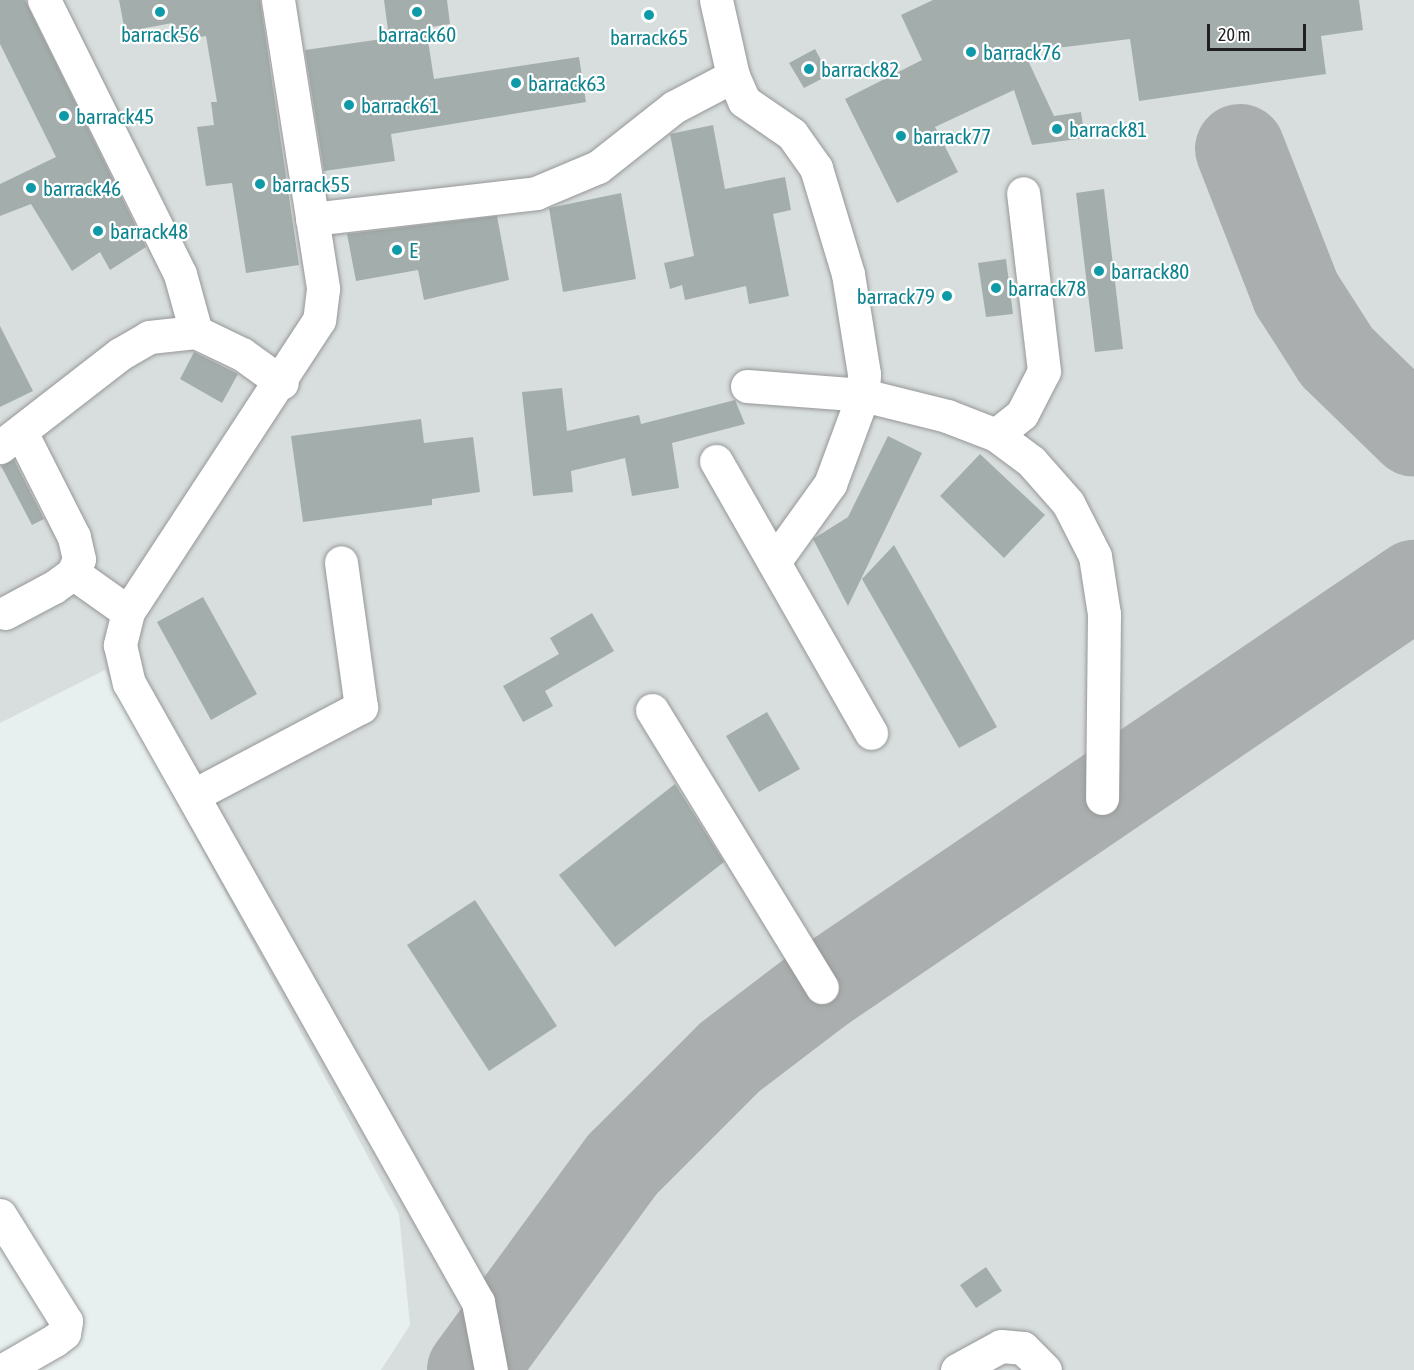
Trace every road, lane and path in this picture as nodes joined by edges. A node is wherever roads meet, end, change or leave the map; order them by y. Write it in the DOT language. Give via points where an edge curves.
graph roads {
  1 [pos="44,0"];
  2 [pos="278,0"];
  3 [pos="716,0"];
  4 [pos="733,76"];
  5 [pos="1023,193"];
  6 [pos="312,219"];
  7 [pos="196,332"];
  8 [pos="282,382"];
  9 [pos="747,386"];
  10 [pos="863,395"];
  11 [pos="996,435"];
  12 [pos="11,441"];
  13 [pos="716,461"];
  14 [pos="341,562"];
  15 [pos="774,562"];
  16 [pos="73,573"];
  17 [pos="128,612"];
  18 [pos="5,613"];
  19 [pos="652,711"];
  20 [pos="871,733"];
  21 [pos="194,795"];
  22 [pos="1102,798"];
  23 [pos="822,987"];
  24 [pos="0,1215"];
  25 [pos="3,1370"];
  26 [pos="491,1370"];
  27 [pos="957,1370"];
  28 [pos="1045,1370"];
  1 -- 7 [label="street" via="180,274"];
  2 -- 6 [label="street"];
  3 -- 4 [label="street"];
  4 -- 6 [label="street" via="674,107 598,167 536,193"];
  4 -- 10 [label="street" via="744,101 792,134 816,168 848,274"];
  5 -- 11 [label="street" via="1044,371 1022,414"];
  6 -- 8 [label="street" via="323,289 319,320"];
  7 -- 8 [label="street" via="242,354"];
  7 -- 12 [label="street" via="149,338 120,354"];
  8 -- 17 [label="street"];
  9 -- 10 [label="street"];
  10 -- 11 [label="street"];
  10 -- 15 [label="street" via="830,484"];
  11 -- 22 [label="street" via="1031,461 1068,503 1095,556 1104,614"];
  12 -- 16 [label="street" via="74,537 79,559"];
  13 -- 15 [label="street"];
  14 -- 21 [label="street" via="361,707"];
  15 -- 20 [label="street"];
  16 -- 17 [label="street"];
  16 -- 18 [label="street"];
  17 -- 21 [label="street" via="120,645 129,683"];
  19 -- 23 [label="street"];
  21 -- 26 [label="street" via="369,1118 468,1284 490,1343"];
  24 -- 25 [label="street" via="66,1322 64,1333 56,1340"];
  27 -- 28 [label="street" via="1001,1346 1023,1348"];
}
